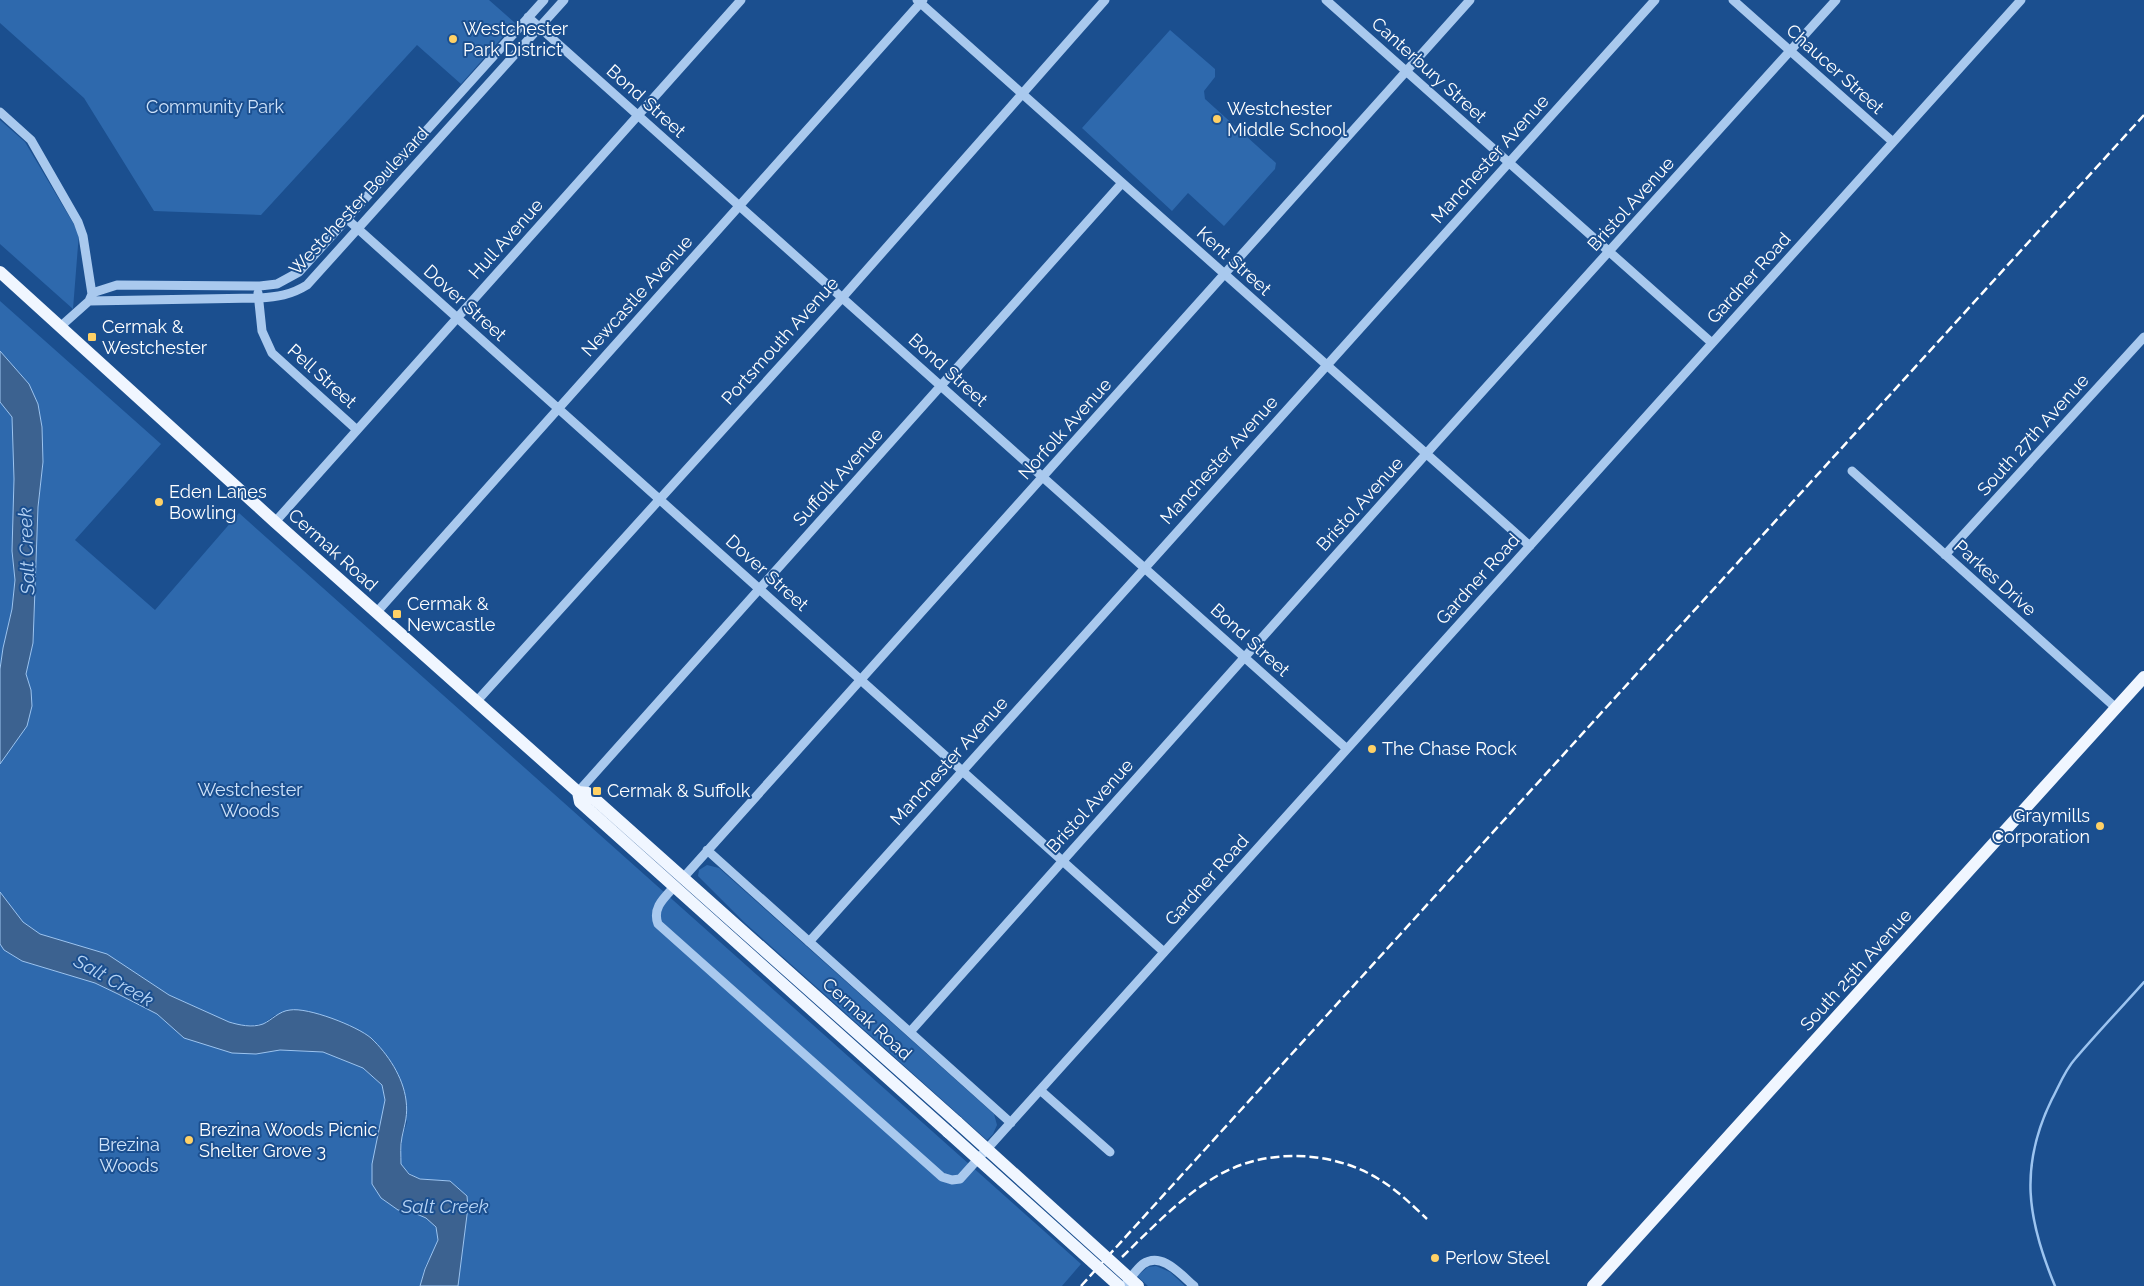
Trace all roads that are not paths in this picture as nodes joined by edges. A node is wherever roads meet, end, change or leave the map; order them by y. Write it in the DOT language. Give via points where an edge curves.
graph roads {
  1 [pos="544,0"];
  2 [pos="564,0"];
  3 [pos="741,0"];
  4 [pos="1105,0"];
  5 [pos="1326,0"];
  6 [pos="1470,0"];
  7 [pos="1655,0"];
  8 [pos="1733,0"];
  9 [pos="1836,0"];
  10 [pos="2021,0"];
  11 [pos="920,1"];
  12 [pos="528,17"];
  13 [pos="539,27"];
  14 [pos="1791,50"];
  15 [pos="1406,71"];
  16 [pos="1022,93"];
  17 [pos="0,112"];
  18 [pos="638,115"];
  19 [pos="1893,142"];
  20 [pos="1509,162"];
  21 [pos="1122,183"];
  22 [pos="739,206"];
  23 [pos="347,219"];
  24 [pos="358,229"];
  25 [pos="1609,252"];
  26 [pos="0,272"];
  27 [pos="1225,275"];
  28 [pos="258,286"];
  29 [pos="91,297"];
  30 [pos="259,298"];
  31 [pos="842,298"];
  32 [pos="458,318"];
  33 [pos="61,326"];
  34 [pos="2144,337"];
  35 [pos="1712,343"];
  36 [pos="1327,365"];
  37 [pos="942,386"];
  38 [pos="558,408"];
  39 [pos="357,430"];
  40 [pos="1426,454"];
  41 [pos="1852,472"];
  42 [pos="1043,477"];
  43 [pos="659,499"];
  44 [pos="274,522"];
  45 [pos="1530,546"];
  46 [pos="1945,555"];
  47 [pos="1144,568"];
  48 [pos="759,589"];
  49 [pos="376,613"];
  50 [pos="1245,658"];
  51 [pos="2144,677"];
  52 [pos="861,680"];
  53 [pos="476,702"];
  54 [pos="2116,708"];
  55 [pos="1346,749"];
  56 [pos="962,770"];
  57 [pos="578,792"];
  58 [pos="707,850"];
  59 [pos="1063,861"];
  60 [pos="679,883"];
  61 [pos="809,942"];
  62 [pos="1164,952"];
  63 [pos="910,1032"];
  64 [pos="1040,1090"];
  65 [pos="1011,1123"];
  66 [pos="953,1127"];
  67 [pos="1110,1152"];
  68 [pos="1119,1286"];
  69 [pos="1123,1286"];
  70 [pos="1138,1286"];
  71 [pos="1194,1286"];
  72 [pos="1592,1286"];
  1 -- 12 [label="street, Westchester Boulevard"];
  2 -- 13 [label="street, Westchester Boulevard"];
  3 -- 18 [label="street, Hull Avenue"];
  4 -- 16 [label="street, Portsmouth Avenue"];
  5 -- 15 [label="street, Canterbury Street"];
  6 -- 15 [label="street, Norfolk Avenue"];
  7 -- 20 [label="street, Manchester Avenue"];
  8 -- 14 [label="street, Chaucer Street"];
  9 -- 14 [label="street, Bristol Avenue"];
  10 -- 19 [label="street, Gardner Road"];
  11 -- 16 [label="street, Kent Street"];
  11 -- 22 [label="street, Newcastle Avenue"];
  12 -- 13 [label="street, Bond Street"];
  12 -- 23 [label="street, Westchester Boulevard"];
  13 -- 18 [label="street, Bond Street"];
  13 -- 24 [label="street, Westchester Boulevard"];
  14 -- 19 [label="street, Chaucer Street"];
  14 -- 25 [label="street, Bristol Avenue"];
  15 -- 20 [label="street, Canterbury Street"];
  15 -- 27 [label="street, Norfolk Avenue"];
  16 -- 21 [label="street, Kent Street"];
  16 -- 31 [label="street, Portsmouth Avenue"];
  17 -- 29 [label="street" via="31,140 78,222 83,236"];
  18 -- 22 [label="street, Bond Street"];
  18 -- 32 [label="street, Hull Avenue"];
  19 -- 35 [label="street, Gardner Road"];
  20 -- 25 [label="street, Canterbury Street"];
  20 -- 36 [label="street, Manchester Avenue"];
  21 -- 27 [label="street, Kent Street"];
  21 -- 37 [label="street, Suffolk Avenue"];
  22 -- 31 [label="street, Bond Street"];
  22 -- 38 [label="street, Newcastle Avenue"];
  23 -- 24 [label="street, Dover Street"];
  23 -- 28 [label="street, Westchester Boulevard" via="299,272 277,284"];
  24 -- 30 [label="street, Westchester Boulevard" via="307,285 283,296"];
  24 -- 32 [label="street, Dover Street"];
  25 -- 35 [label="street, Canterbury Street"];
  25 -- 40 [label="street, Bristol Avenue"];
  26 -- 33 [label="main road, Cermak Road"];
  27 -- 36 [label="street, Kent Street"];
  27 -- 42 [label="street, Norfolk Avenue"];
  28 -- 29 [label="street, Westchester Boulevard" via="117,285"];
  28 -- 30 [label="street, Pell Street"];
  29 -- 30 [label="street, Westchester Boulevard"];
  29 -- 33 [label="street"];
  30 -- 39 [label="street, Pell Street" via="262,331 272,353"];
  31 -- 37 [label="street, Bond Street"];
  31 -- 43 [label="street, Portsmouth Avenue"];
  32 -- 38 [label="street, Dover Street"];
  32 -- 39 [label="street, Hull Avenue"];
  33 -- 44 [label="main road, Cermak Road"];
  34 -- 46 [label="street, South 27th Avenue"];
  35 -- 45 [label="street, Gardner Road"];
  36 -- 40 [label="street, Kent Street"];
  36 -- 47 [label="street, Manchester Avenue"];
  37 -- 42 [label="street, Bond Street"];
  37 -- 48 [label="street, Suffolk Avenue"];
  38 -- 43 [label="street, Dover Street"];
  38 -- 49 [label="street, Newcastle Avenue"];
  39 -- 44 [label="street, Hull Avenue"];
  40 -- 45 [label="street, Kent Street"];
  40 -- 50 [label="street, Bristol Avenue"];
  41 -- 46 [label="street, Parkes Drive"];
  42 -- 47 [label="street, Bond Street"];
  42 -- 52 [label="street, Norfolk Avenue"];
  43 -- 48 [label="street, Dover Street"];
  43 -- 53 [label="street, Portsmouth Avenue"];
  44 -- 49 [label="main road, Cermak Road"];
  45 -- 55 [label="street, Gardner Road"];
  46 -- 54 [label="street, Parkes Drive"];
  47 -- 50 [label="street, Bond Street"];
  47 -- 56 [label="street, Manchester Avenue"];
  48 -- 52 [label="street, Dover Street"];
  48 -- 57 [label="street, Suffolk Avenue"];
  49 -- 53 [label="main road, Cermak Road"];
  50 -- 55 [label="street, Bond Street"];
  50 -- 59 [label="street, Bristol Avenue"];
  51 -- 54 [label="main road, South 25th Avenue"];
  52 -- 56 [label="street, Dover Street"];
  52 -- 58 [label="street, Norfolk Avenue"];
  53 -- 57 [label="main road, Cermak Road"];
  54 -- 72 [label="main road, South 25th Avenue"];
  55 -- 62 [label="street, Gardner Road"];
  56 -- 59 [label="street, Dover Street"];
  56 -- 61 [label="street, Manchester Avenue"];
  57 -- 60 [label="main road, Cermak Road" via="588,793"];
  58 -- 60 [label="street, Norfolk Avenue"];
  58 -- 61 [label="street, Cermak Road"];
  59 -- 62 [label="street, Dover Street"];
  59 -- 63 [label="street, Bristol Avenue"];
  60 -- 65 [label="street, Gardner Road" via="657,908 658,924 942,1178 960,1179"];
  60 -- 66 [label="main road, Cermak Road"];
  61 -- 63 [label="street, Cermak Road"];
  62 -- 64 [label="street, Gardner Road"];
  63 -- 65 [label="street, Cermak Road"];
  64 -- 65 [label="street, Gardner Road"];
  64 -- 67 [label="street"];
  66 -- 68 [label="main road, Cermak Road, bridge"];
  66 -- 70 [label="main road, Cermak Road, bridge"];
  69 -- 71 [label="street" via="1142,1265 1156,1260 1167,1264"];
}
